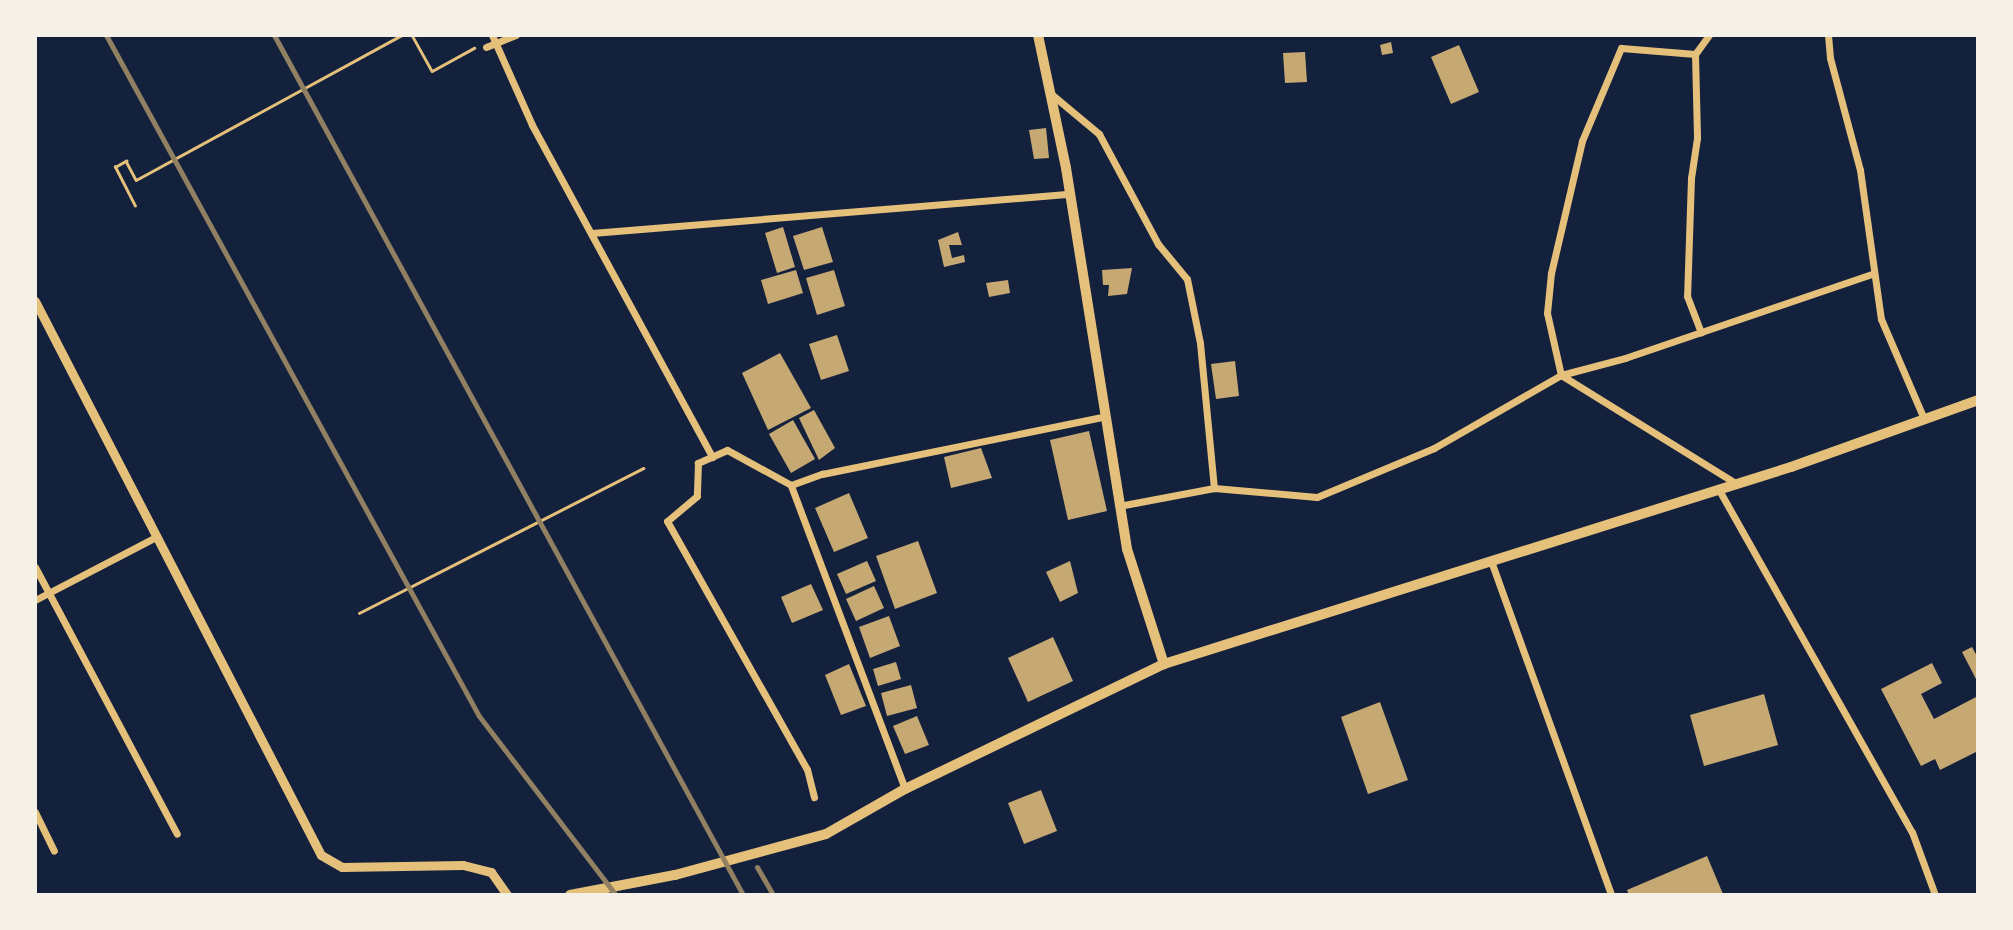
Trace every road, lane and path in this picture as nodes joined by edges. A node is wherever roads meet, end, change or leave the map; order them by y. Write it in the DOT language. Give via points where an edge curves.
graph roads {
  1 [pos="402,35"];
  2 [pos="412,35"];
  3 [pos="516,35"];
  4 [pos="1038,35"];
  5 [pos="1709,35"];
  6 [pos="1828,35"];
  7 [pos="494,39"];
  8 [pos="486,47"];
  9 [pos="474,48"];
  10 [pos="1695,54"];
  11 [pos="1050,93"];
  12 [pos="1069,194"];
  13 [pos="135,206"];
  14 [pos="592,233"];
  15 [pos="1874,273"];
  16 [pos="35,301"];
  17 [pos="1701,332"];
  18 [pos="1561,375"];
  19 [pos="1978,400"];
  20 [pos="1103,417"];
  21 [pos="1924,419"];
  22 [pos="712,457"];
  23 [pos="643,468"];
  24 [pos="1738,484"];
  25 [pos="792,485"];
  26 [pos="1214,488"];
  27 [pos="1719,490"];
  28 [pos="1119,506"];
  29 [pos="156,537"];
  30 [pos="1491,561"];
  31 [pos="35,567"];
  32 [pos="48,593"];
  33 [pos="35,600"];
  34 [pos="359,613"];
  35 [pos="1164,664"];
  36 [pos="905,789"];
  37 [pos="814,796"];
  38 [pos="35,812"];
  39 [pos="177,834"];
  40 [pos="54,851"];
  41 [pos="507,895"];
  42 [pos="570,895"];
  43 [pos="1611,895"];
  44 [pos="1935,895"];
  1 -- 13 [label="path" via="136,180 126,161 115,167"];
  2 -- 9 [label="path" via="432,71"];
  3 -- 7 [label="street"];
  4 -- 11 [label="main road"];
  5 -- 10 [label="street"];
  6 -- 15 [label="street" via="1860,170"];
  7 -- 8 [label="street"];
  7 -- 14 [label="street" via="532,125"];
  10 -- 17 [label="street" via="1697,138 1687,296"];
  10 -- 18 [label="street" via="1621,48 1582,141 1551,273 1547,313"];
  11 -- 12 [label="main road"];
  11 -- 26 [label="street" via="1099,134 1158,244 1187,279 1200,343"];
  12 -- 14 [label="street"];
  12 -- 20 [label="main road"];
  14 -- 22 [label="street"];
  15 -- 17 [label="street"];
  15 -- 21 [label="street" via="1881,319"];
  16 -- 29 [label="street"];
  17 -- 18 [label="street"];
  18 -- 24 [label="street"];
  18 -- 26 [label="street" via="1434,448 1317,497"];
  19 -- 21 [label="highway"];
  20 -- 25 [label="street" via="822,474"];
  20 -- 28 [label="main road"];
  21 -- 24 [label="highway"];
  22 -- 25 [label="street" via="727,450"];
  22 -- 37 [label="street" via="698,463 697,496 667,521 807,769"];
  23 -- 34 [label="path"];
  24 -- 27 [label="highway"];
  25 -- 36 [label="street"];
  26 -- 28 [label="street"];
  27 -- 30 [label="highway"];
  27 -- 44 [label="street" via="1912,832"];
  28 -- 35 [label="main road" via="1127,549"];
  29 -- 32 [label="street"];
  29 -- 41 [label="street" via="321,855 342,867 463,865 491,872"];
  30 -- 35 [label="highway"];
  30 -- 43 [label="street"];
  31 -- 32 [label="street"];
  32 -- 33 [label="street"];
  32 -- 39 [label="street"];
  35 -- 36 [label="highway"];
  36 -- 42 [label="highway" via="826,834 675,875"];
  38 -- 40 [label="street"];
}
